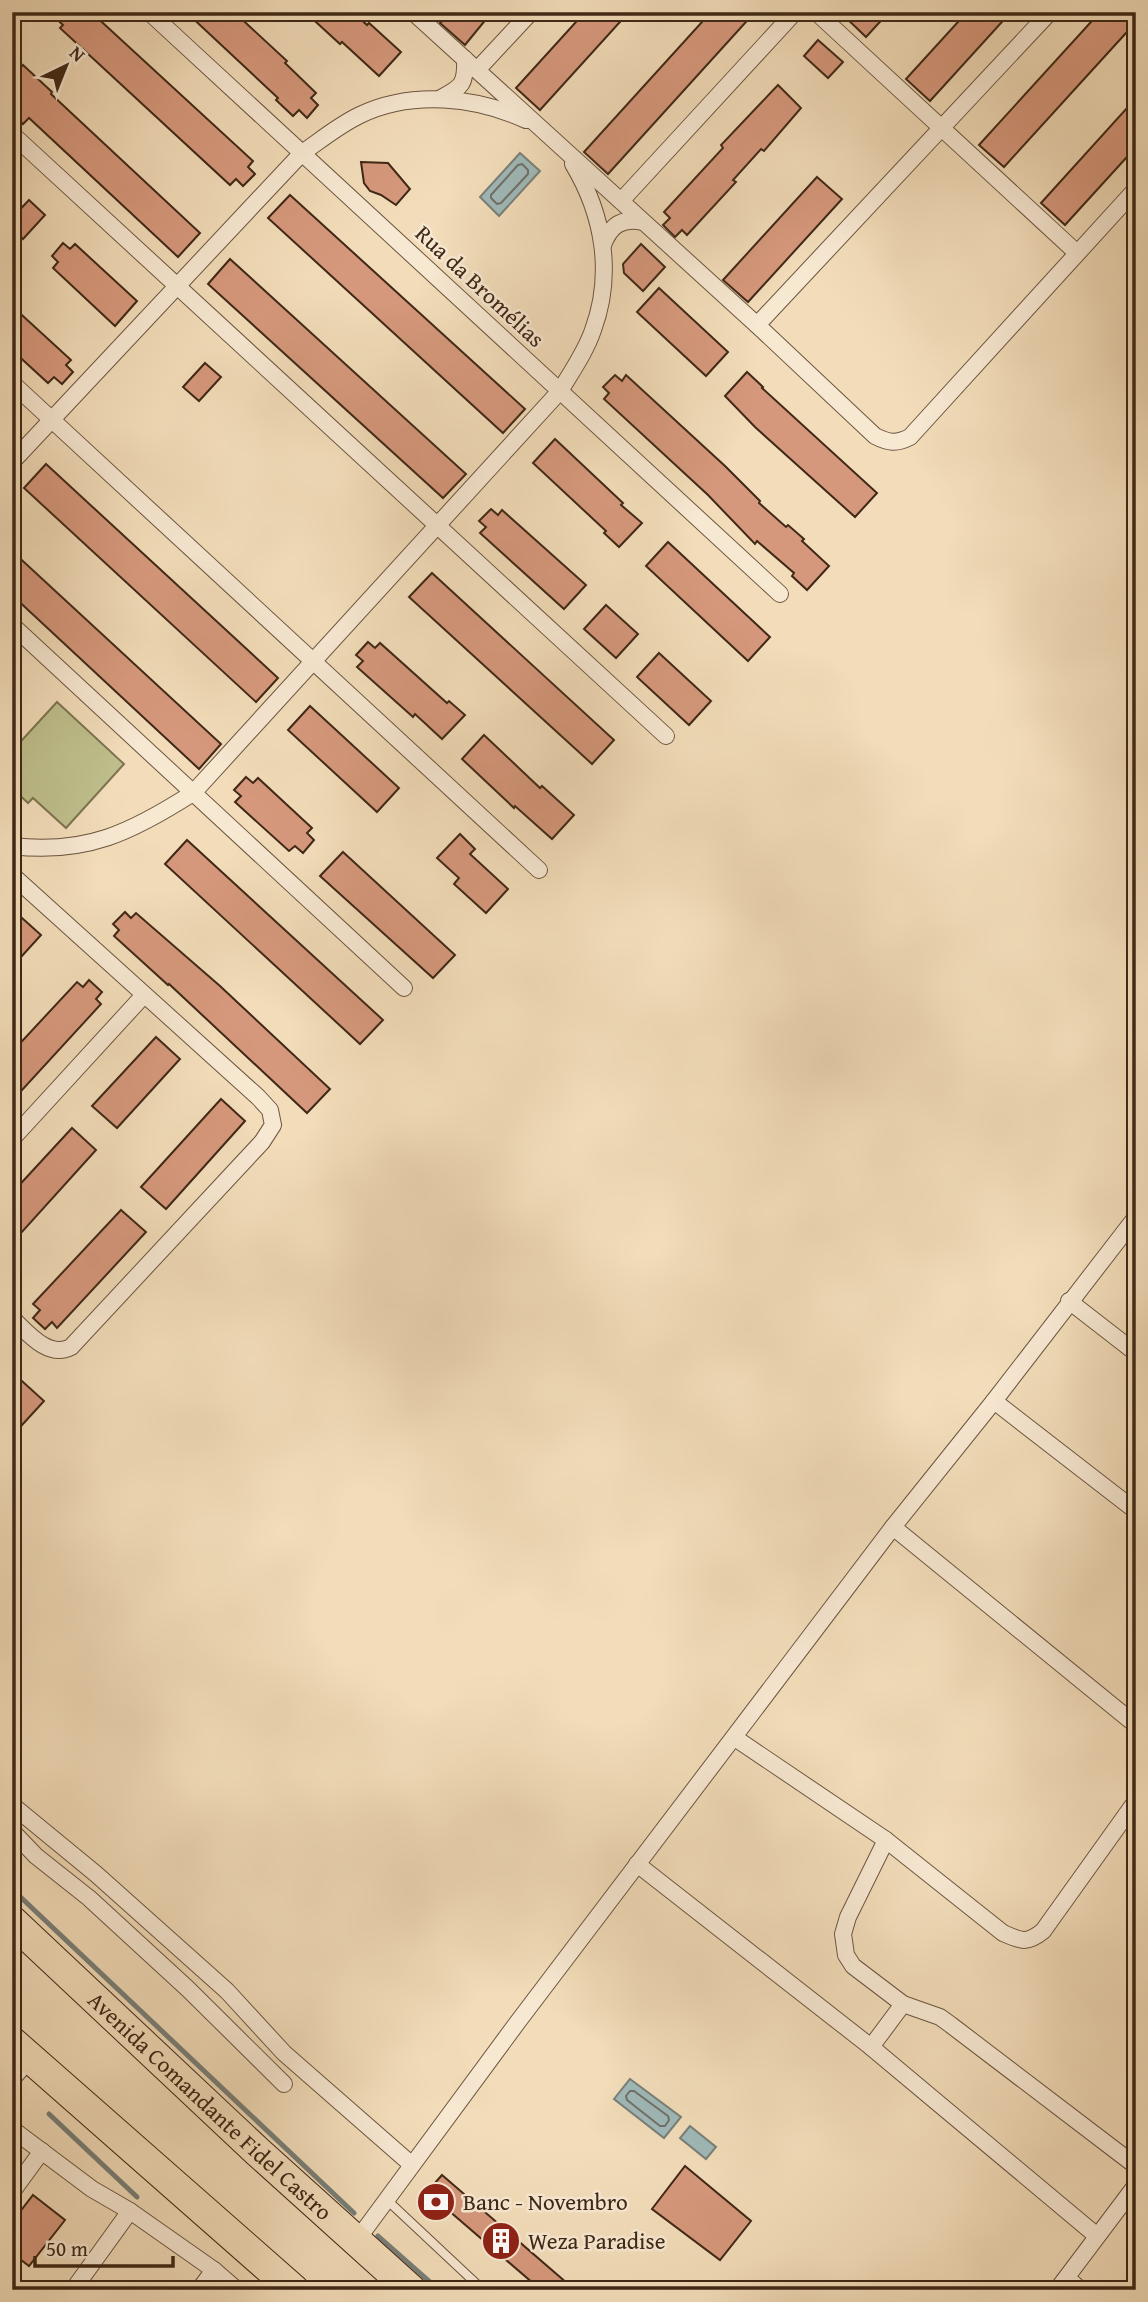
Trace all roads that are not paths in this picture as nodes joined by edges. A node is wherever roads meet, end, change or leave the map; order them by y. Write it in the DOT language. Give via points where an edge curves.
graph roads {
  1 [pos="149,12"];
  2 [pos="414,12"];
  3 [pos="531,12"];
  4 [pos="795,12"];
  5 [pos="816,12"];
  6 [pos="1050,12"];
  7 [pos="471,65"];
  8 [pos="441,99"];
  9 [pos="538,126"];
  10 [pos="942,128"];
  11 [pos="12,134"];
  12 [pos="564,149"];
  13 [pos="302,153"];
  14 [pos="1136,189"];
  15 [pos="621,201"];
  16 [pos="643,222"];
  17 [pos="603,246"];
  18 [pos="1077,253"];
  19 [pos="177,285"];
  20 [pos="757,325"];
  21 [pos="12,383"];
  22 [pos="560,391"];
  23 [pos="51,419"];
  24 [pos="12,462"];
  25 [pos="437,525"];
  26 [pos="780,594"];
  27 [pos="12,625"];
  28 [pos="313,661"];
  29 [pos="666,736"];
  30 [pos="194,793"];
  31 [pos="12,846"];
  32 [pos="29,848"];
  33 [pos="12,867"];
  34 [pos="539,870"];
  35 [pos="12,875"];
  36 [pos="404,988"];
  37 [pos="144,995"];
  38 [pos="12,1139"];
  39 [pos="1136,1217"];
  40 [pos="1069,1301"];
  41 [pos="12,1318"];
  42 [pos="1136,1353"];
  43 [pos="994,1401"];
  44 [pos="1136,1511"];
  45 [pos="892,1527"];
  46 [pos="1136,1726"];
  47 [pos="735,1738"];
  48 [pos="1136,1801"];
  49 [pos="12,1805"];
  50 [pos="12,1831"];
  51 [pos="886,1840"];
  52 [pos="637,1864"];
  53 [pos="12,1921"];
  54 [pos="903,2004"];
  55 [pos="871,2048"];
  56 [pos="18,2059"];
  57 [pos="284,2084"];
  58 [pos="12,2129"];
  59 [pos="42,2151"];
  60 [pos="412,2165"];
  61 [pos="1136,2166"];
  62 [pos="1136,2185"];
  63 [pos="12,2192"];
  64 [pos="387,2200"];
  65 [pos="130,2211"];
  66 [pos="1097,2236"];
  67 [pos="357,2240"];
  68 [pos="214,2270"];
  69 [pos="1062,2284"];
  70 [pos="73,2290"];
  71 [pos="199,2290"];
  72 [pos="237,2290"];
  73 [pos="294,2290"];
  74 [pos="411,2290"];
  75 [pos="483,2290"];
  76 [pos="1081,2290"];
  1 -- 13 [label="street, Rua da Bromélias"];
  2 -- 7 [label="street"];
  3 -- 7 [label="street"];
  4 -- 15 [label="street"];
  5 -- 10 [label="street"];
  6 -- 10 [label="street"];
  7 -- 8 [label="street" via="457,90"];
  7 -- 9 [label="street"];
  8 -- 9 [label="street" via="497,108"];
  8 -- 13 [label="street" via="396,103 370,111"];
  9 -- 12 [label="street"];
  10 -- 18 [label="street"];
  10 -- 20 [label="street"];
  11 -- 19 [label="street"];
  12 -- 15 [label="street"];
  12 -- 17 [label="street" via="589,191"];
  13 -- 19 [label="street"];
  13 -- 22 [label="street, Rua da Bromélias"];
  14 -- 18 [label="street"];
  15 -- 16 [label="street"];
  16 -- 17 [label="street" via="619,223 608,231"];
  16 -- 20 [label="street"];
  17 -- 22 [label="street" via="599,314"];
  18 -- 20 [label="street" via="910,437 897,443 875,436"];
  19 -- 23 [label="street"];
  19 -- 25 [label="street"];
  21 -- 23 [label="street"];
  22 -- 25 [label="street"];
  22 -- 26 [label="street, Rua da Bromélias"];
  23 -- 24 [label="street"];
  23 -- 28 [label="street"];
  25 -- 28 [label="street"];
  25 -- 29 [label="street"];
  27 -- 30 [label="street"];
  28 -- 30 [label="street"];
  28 -- 34 [label="street"];
  30 -- 32 [label="street" via="107,838 81,846"];
  30 -- 36 [label="street"];
  31 -- 32 [label="street"];
  32 -- 33 [label="street"];
  35 -- 37 [label="street"];
  37 -- 38 [label="street"];
  37 -- 41 [label="street" via="266,1105 274,1125 71,1347 49,1349"];
  39 -- 40 [label="street"];
  40 -- 42 [label="street"];
  40 -- 43 [label="street"];
  43 -- 44 [label="street"];
  43 -- 45 [label="street"];
  45 -- 46 [label="street"];
  45 -- 47 [label="street"];
  47 -- 51 [label="street"];
  47 -- 52 [label="street"];
  48 -- 51 [label="street" via="1043,1931 1024,1941 1003,1933"];
  49 -- 60 [label="street" via="227,1991 284,2053"];
  50 -- 57 [label="street" via="188,1989"];
  51 -- 54 [label="street" via="848,1917 844,1944 853,1966"];
  52 -- 55 [label="street"];
  52 -- 60 [label="street"];
  53 -- 67 [label="highway, Avenida Comandante Fidel Castro"];
  54 -- 55 [label="street"];
  54 -- 61 [label="street" via="951,2025"];
  55 -- 66 [label="street"];
  56 -- 73 [label="highway"];
  58 -- 59 [label="street"];
  59 -- 63 [label="street"];
  59 -- 65 [label="street"];
  60 -- 64 [label="street"];
  62 -- 66 [label="street"];
  64 -- 67 [label="street"];
  64 -- 75 [label="lane"];
  65 -- 68 [label="street"];
  65 -- 70 [label="street"];
  66 -- 69 [label="street"];
  67 -- 74 [label="highway, Avenida Comandante Fidel Castro"];
  68 -- 71 [label="street"];
  68 -- 72 [label="street"];
  69 -- 76 [label="street"];
}
